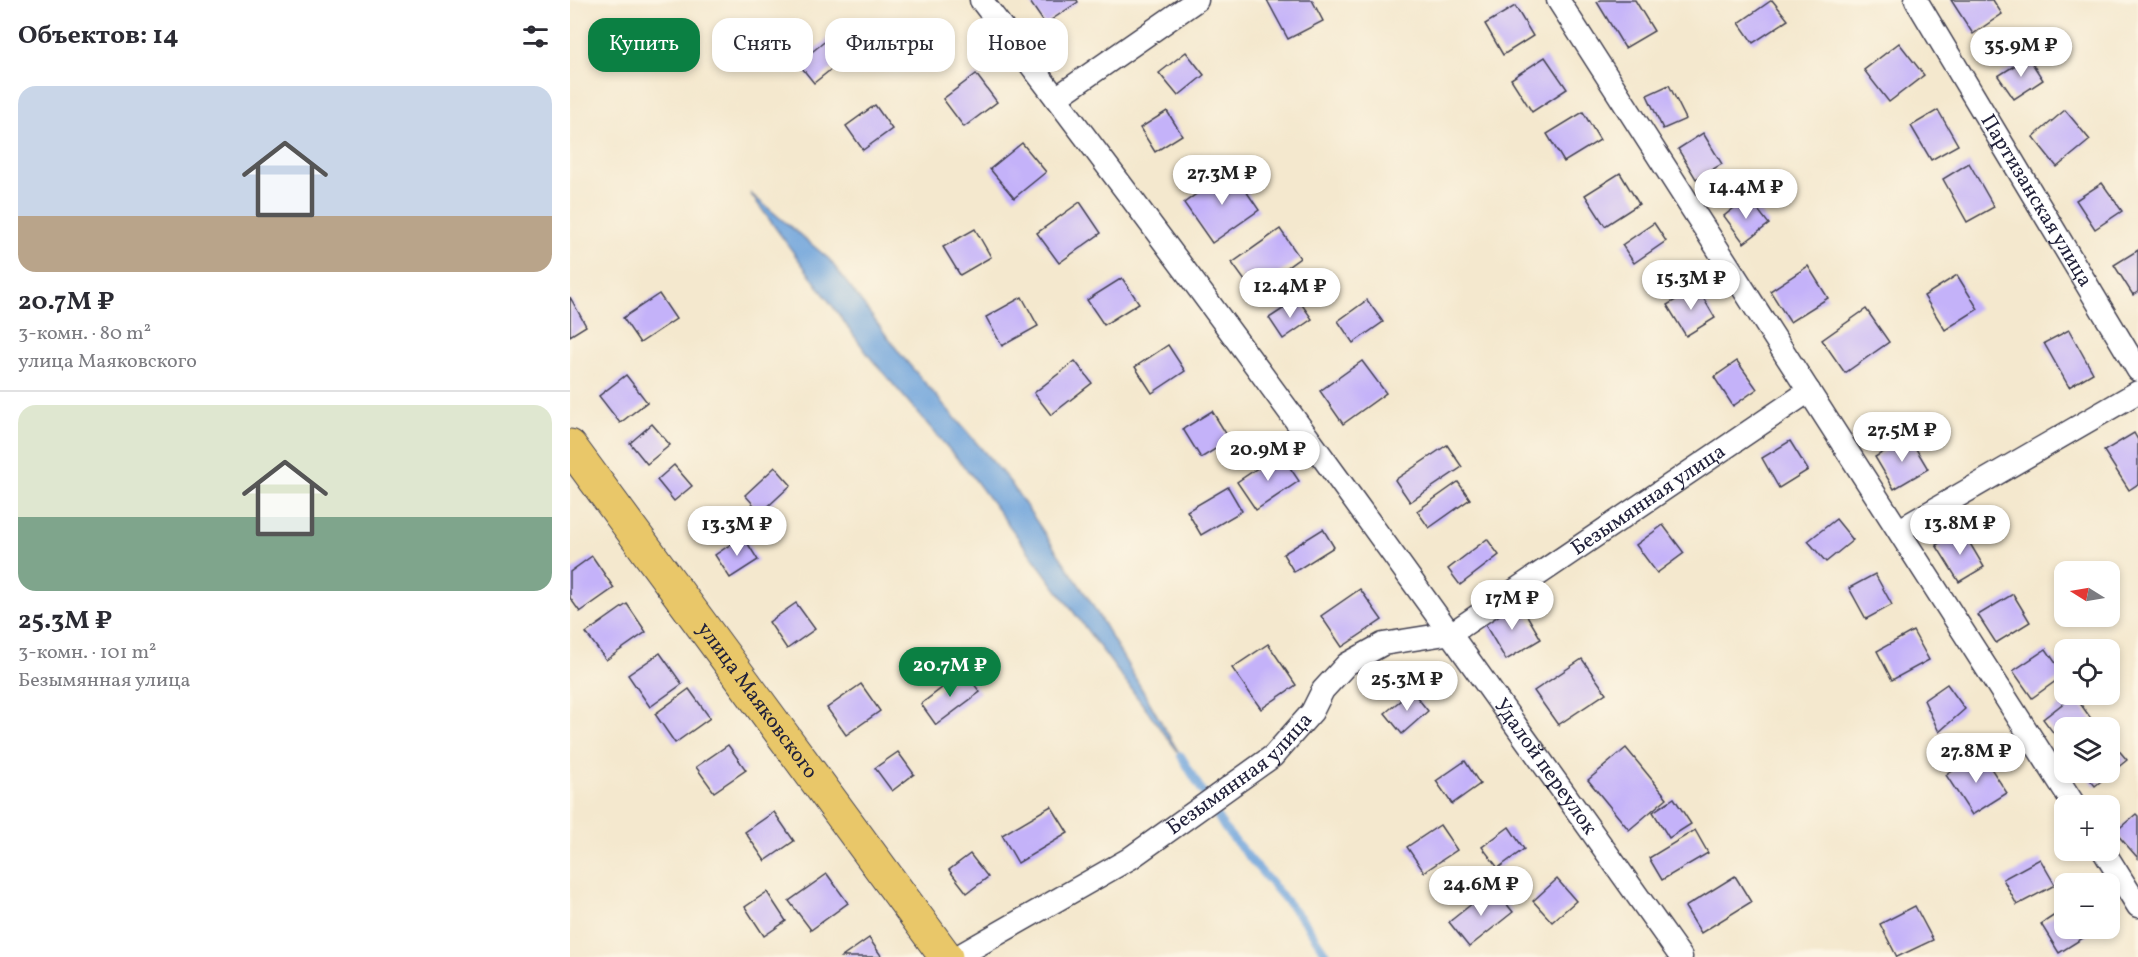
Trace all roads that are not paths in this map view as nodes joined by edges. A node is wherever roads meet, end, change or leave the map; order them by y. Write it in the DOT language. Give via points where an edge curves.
graph roads {
  1 [pos="981,0"];
  2 [pos="1197,0"];
  3 [pos="1558,0"];
  4 [pos="1916,0"];
  5 [pos="1056,98"];
  6 [pos="2138,370"];
  7 [pos="1809,391"];
  8 [pos="2138,392"];
  9 [pos="570,446"];
  10 [pos="1900,529"];
  11 [pos="1452,633"];
  12 [pos="2068,795"];
  13 [pos="2110,861"];
  14 [pos="2138,906"];
  15 [pos="946,957"];
  16 [pos="957,957"];
  17 [pos="1681,957"];
  1 -- 5 [label="street, Удалой переулок"];
  2 -- 5 [label="street"];
  3 -- 7 [label="street"];
  4 -- 6 [label="street, Партизанская улица"];
  5 -- 11 [label="street, Удалой переулок"];
  7 -- 10 [label="street"];
  7 -- 11 [label="street, Безымянная улица"];
  8 -- 10 [label="street"];
  9 -- 15 [label="main road, улица Маяковского"];
  10 -- 12 [label="street"];
  11 -- 16 [label="street, Безымянная улица" via="1383,644 1347,664 1273,756 1130,859"];
  11 -- 17 [label="street, Удалой переулок"];
  13 -- 14 [label="street"];
}
